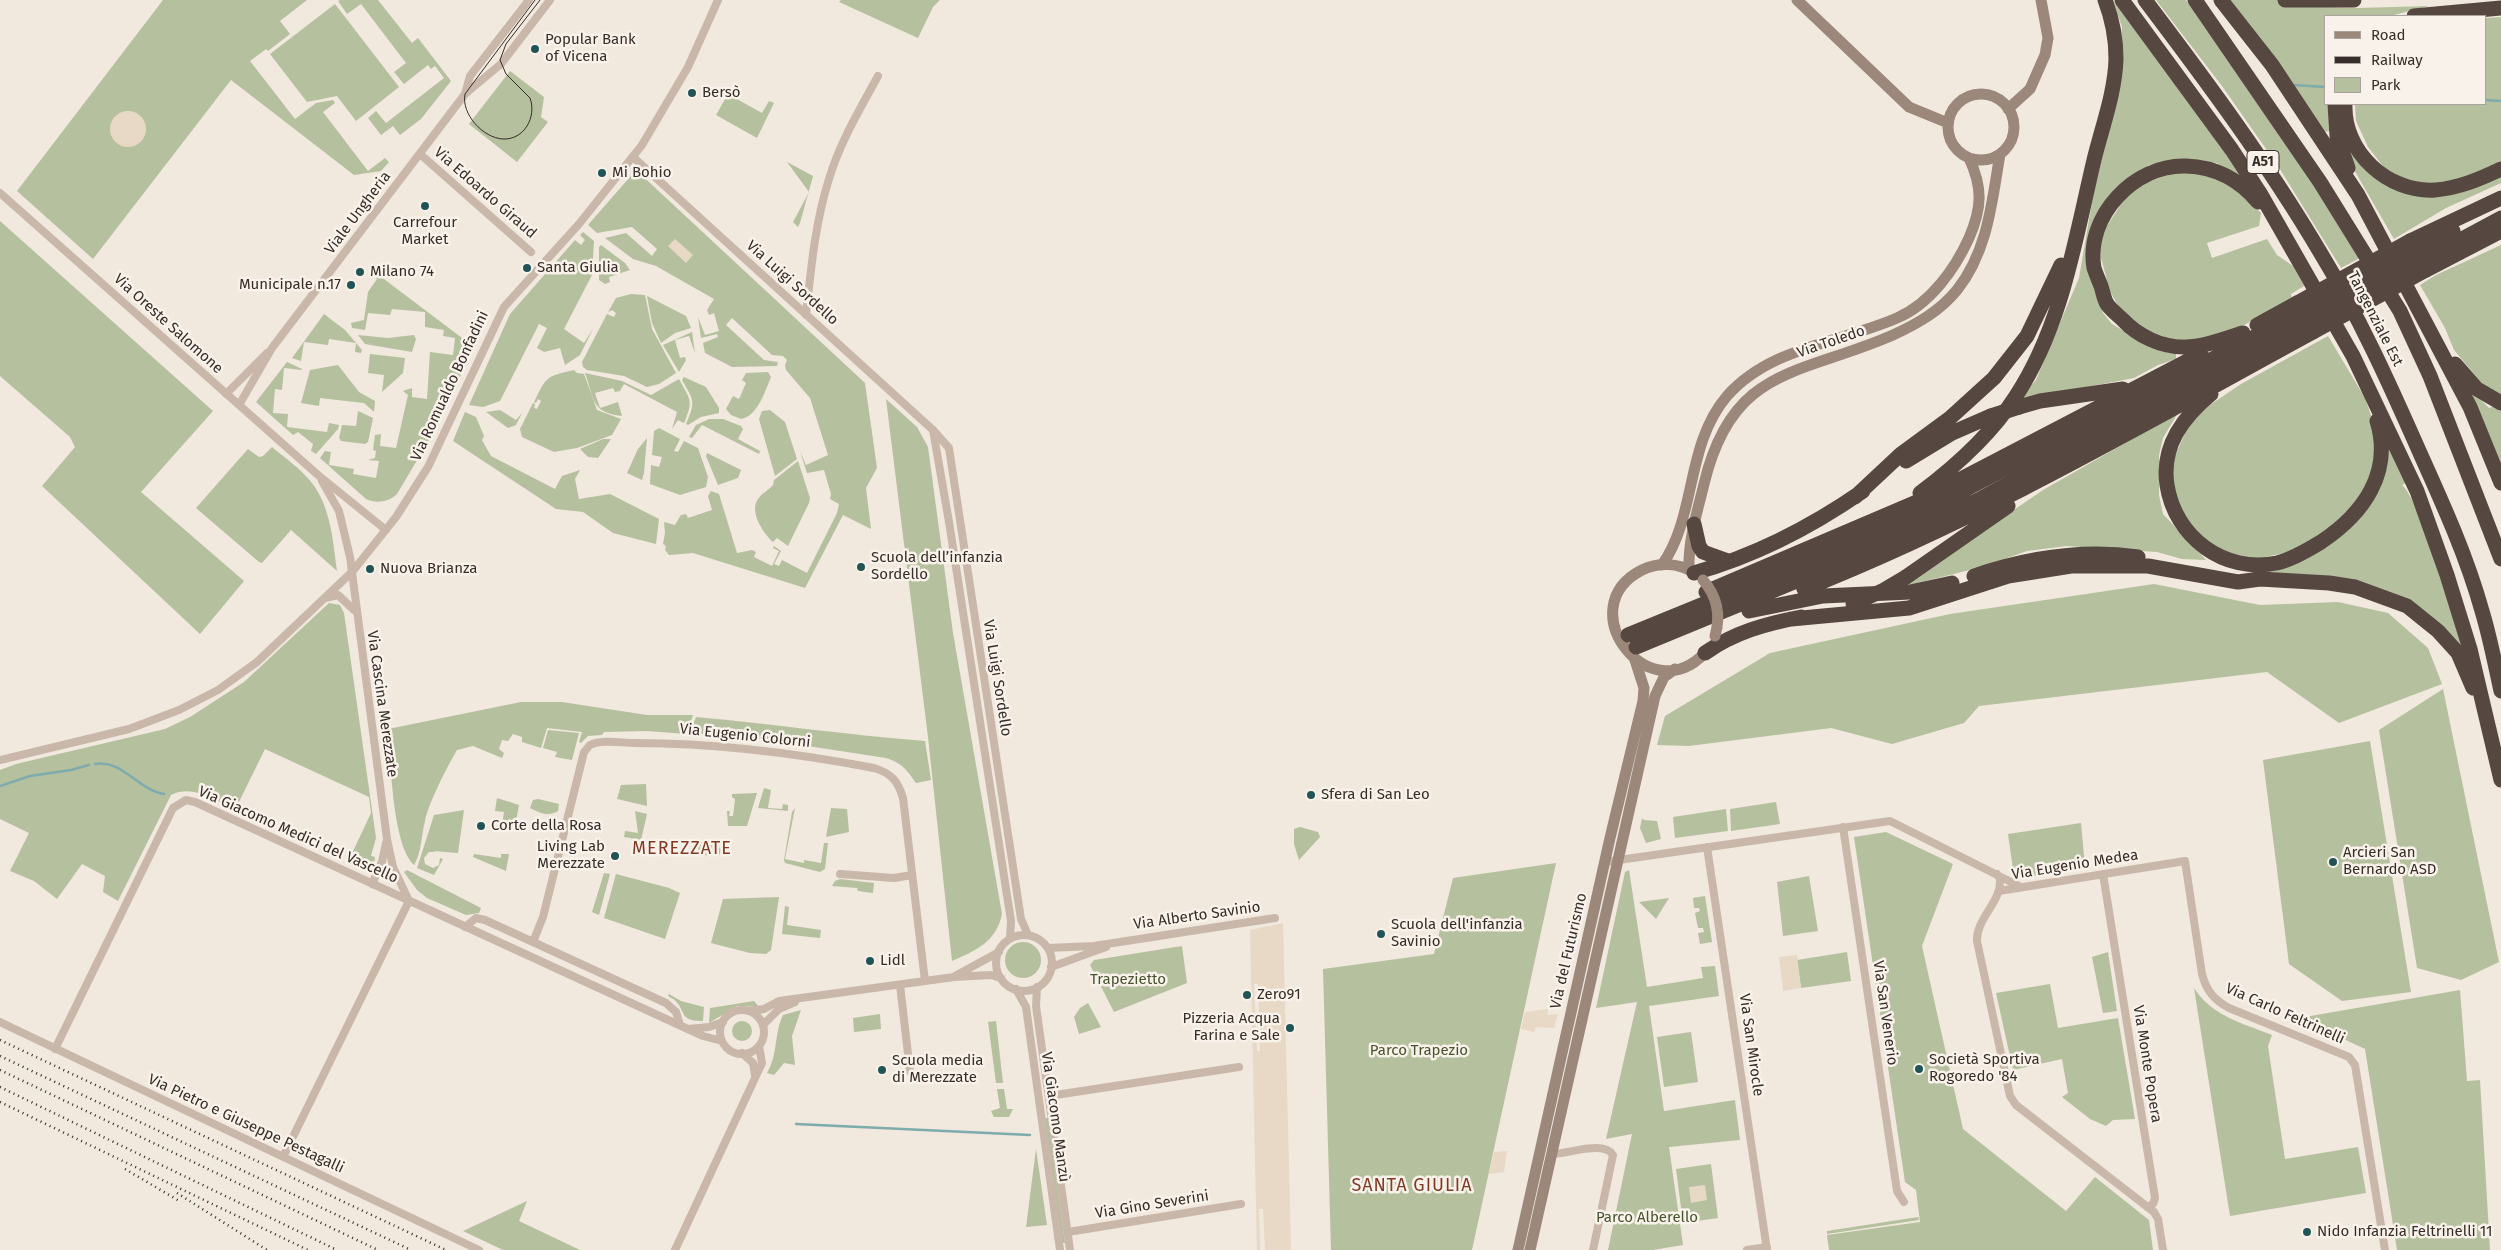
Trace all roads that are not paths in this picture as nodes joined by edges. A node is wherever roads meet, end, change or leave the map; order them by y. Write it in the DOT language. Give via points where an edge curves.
graph roads {
  1 [pos="529,0"];
  2 [pos="550,0"];
  3 [pos="718,0"];
  4 [pos="1797,0"];
  5 [pos="2041,0"];
  6 [pos="2105,0"];
  7 [pos="2122,0"];
  8 [pos="2145,0"];
  9 [pos="2195,0"];
  10 [pos="2221,0"];
  11 [pos="2285,0"];
  12 [pos="2354,0"];
  13 [pos="2501,8"];
  14 [pos="2425,15"];
  15 [pos="878,76"];
  16 [pos="465,94"];
  17 [pos="2335,105"];
  18 [pos="2345,105"];
  19 [pos="2008,109"];
  20 [pos="1948,123"];
  21 [pos="420,154"];
  22 [pos="2000,154"];
  23 [pos="633,157"];
  24 [pos="1969,158"];
  25 [pos="2501,169"];
  26 [pos="2501,190"];
  27 [pos="0,193"];
  28 [pos="2358,194"];
  29 [pos="2501,198"];
  30 [pos="2501,207"];
  31 [pos="2082,208"];
  32 [pos="2501,218"];
  33 [pos="2501,231"];
  34 [pos="2283,232"];
  35 [pos="2425,234"];
  36 [pos="2501,235"];
  37 [pos="2474,244"];
  38 [pos="531,252"];
  39 [pos="2418,256"];
  40 [pos="2412,294"];
  41 [pos="806,315"];
  42 [pos="2305,317"];
  43 [pos="2242,332"];
  44 [pos="272,348"];
  45 [pos="2353,356"];
  46 [pos="2256,362"];
  47 [pos="2148,382"];
  48 [pos="226,394"];
  49 [pos="2501,403"];
  50 [pos="239,405"];
  51 [pos="2134,429"];
  52 [pos="933,430"];
  53 [pos="318,475"];
  54 [pos="2501,483"];
  55 [pos="1854,497"];
  56 [pos="1876,519"];
  57 [pos="1687,525"];
  58 [pos="386,530"];
  59 [pos="2501,559"];
  60 [pos="1728,561"];
  61 [pos="1662,565"];
  62 [pos="352,572"];
  63 [pos="1695,574"];
  64 [pos="2260,579"];
  65 [pos="323,599"];
  66 [pos="355,611"];
  67 [pos="1749,611"];
  68 [pos="1791,619"];
  69 [pos="1646,628"];
  70 [pos="1680,629"];
  71 [pos="1633,650"];
  72 [pos="1704,653"];
  73 [pos="1675,669"];
  74 [pos="2501,691"];
  75 [pos="2490,725"];
  76 [pos="0,760"];
  77 [pos="2501,780"];
  78 [pos="1843,827"];
  79 [pos="387,839"];
  80 [pos="1708,847"];
  81 [pos="1619,860"];
  82 [pos="2185,861"];
  83 [pos="1604,862"];
  84 [pos="840,874"];
  85 [pos="1997,874"];
  86 [pos="2104,874"];
  87 [pos="912,875"];
  88 [pos="372,884"];
  89 [pos="2022,887"];
  90 [pos="1999,891"];
  91 [pos="409,901"];
  92 [pos="1275,918"];
  93 [pos="465,926"];
  94 [pos="1028,935"];
  95 [pos="1010,938"];
  96 [pos="1123,941"];
  97 [pos="533,942"];
  98 [pos="1048,948"];
  99 [pos="998,952"];
  100 [pos="1051,968"];
  101 [pos="954,977"];
  102 [pos="1001,978"];
  103 [pos="925,981"];
  104 [pos="900,985"];
  105 [pos="1037,988"];
  106 [pos="1016,989"];
  107 [pos="804,999"];
  108 [pos="750,1011"];
  109 [pos="0,1022"];
  110 [pos="723,1022"];
  111 [pos="763,1025"];
  112 [pos="684,1027"];
  113 [pos="722,1041"];
  114 [pos="759,1046"];
  115 [pos="55,1049"];
  116 [pos="742,1053"];
  117 [pos="1239,1067"];
  118 [pos="910,1071"];
  119 [pos="755,1077"];
  120 [pos="1049,1096"];
  121 [pos="1552,1154"];
  122 [pos="283,1157"];
  123 [pos="1904,1202"];
  124 [pos="1241,1204"];
  125 [pos="2147,1207"];
  126 [pos="1068,1232"];
  127 [pos="1767,1248"];
  128 [pos="479,1250"];
  129 [pos="675,1250"];
  130 [pos="1060,1250"];
  131 [pos="1070,1250"];
  132 [pos="1518,1250"];
  133 [pos="1530,1250"];
  134 [pos="1593,1250"];
  135 [pos="1747,1250"];
  136 [pos="2163,1250"];
  137 [pos="2385,1250"];
  1 -- 16 [label="street, Viale Ungheria" via="470,76"];
  2 -- 16 [label="street, Viale Ungheria" via="500,64"];
  3 -- 23 [label="street, Via Romualdo Bonfadini" via="688,67"];
  4 -- 20 [label="street" via="1909,107"];
  5 -- 19 [label="street" via="2048,38 2045,55 2030,89"];
  6 -- 31 [label="highway" via="2112,16 2116,60"];
  7 -- 34 [label="highway" via="2232,150"];
  8 -- 74 [label="highway, Tangenziale Est / A51" via="2274,178 2365,334 2423,459 2467,567 2482,610"];
  9 -- 59 [label="highway, Tangenziale Est / A51" via="2320,182 2400,312 2430,376"];
  10 -- 28 [label="highway" via="2272,65"];
  11 -- 12 [label="highway"];
  13 -- 14 [label="highway"];
  15 -- 41 [label="street" via="850,128 829,178 816,236"];
  16 -- 21 [label="street, Viale Ungheria"];
  17 -- 28 [label="highway" via="2336,136"];
  18 -- 25 [label="highway" via="2348,131 2358,150 2370,166 2394,182 2435,190 2469,183"];
  19 -- 20 [label="street" via="1998,98 1977,94 1957,104"];
  19 -- 22 [label="street" via="2014,125 2013,136"];
  20 -- 24 [label="street" via="1952,144"];
  21 -- 38 [label="street, Via Edoardo Giraud"];
  21 -- 44 [label="street, Viale Ungheria"];
  22 -- 24 [label="street" via="1990,159"];
  22 -- 57 [label="street, Via Toledo" via="1980,253 1957,290 1916,325 1864,348 1780,377 1753,392 1735,410 1717,443"];
  23 -- 41 [label="street, Via Luigi Sordello"];
  23 -- 58 [label="street, Via Romualdo Bonfadini" via="504,307 442,441"];
  24 -- 57 [label="street, Via Toledo" via="1980,191 1978,210 1960,258 1947,277 1898,318 1766,364 1736,386 1715,412 1699,448"];
  26 -- 35 [label="highway"];
  27 -- 48 [label="street, Via Oreste Salomone"];
  28 -- 40 [label="highway"];
  29 -- 35 [label="highway"];
  30 -- 39 [label="highway"];
  31 -- 55 [label="highway" via="2056,277 2027,336 1994,378"];
  31 -- 56 [label="highway" via="2053,323 2016,397 1984,437 1949,470 1911,499"];
  32 -- 39 [label="highway"];
  33 -- 37 [label="highway"];
  34 -- 43 [label="highway" via="2249,191 2228,176 2200,167 2174,166 2146,174 2123,190 2105,213 2096,238 2094,268 2107,304 2134,332 2157,342 2183,347 2210,343"];
  34 -- 45 [label="highway"];
  35 -- 39 [label="highway"];
  36 -- 37 [label="highway"];
  37 -- 39 [label="highway"];
  39 -- 42 [label="highway, bridge"];
  39 -- 42 [label="highway, bridge"];
  40 -- 49 [label="highway" via="2426,311 2458,369 2478,389"];
  40 -- 54 [label="highway" via="2470,407"];
  41 -- 52 [label="street, Via Luigi Sordello"];
  42 -- 43 [label="highway"];
  42 -- 46 [label="highway"];
  42 -- 69 [label="highway" via="1945,500 1836,550"];
  42 -- 70 [label="highway" via="1978,500 1840,564"];
  43 -- 47 [label="highway"];
  44 -- 48 [label="street, Viale Ungheria"];
  44 -- 50 [label="street, Viale Ungheria"];
  45 -- 46 [label="highway" via="2381,438 2382,460 2371,493 2344,525 2317,545 2283,561 2252,565 2213,554 2184,529 2172,505 2166,469 2171,443 2191,411"];
  45 -- 75 [label="highway" via="2417,491 2470,649"];
  46 -- 51 [label="highway"];
  47 -- 55 [label="highway, bridge" via="2121,390 2040,401 1991,416 1937,442"];
  47 -- 56 [label="highway" via="1971,475"];
  48 -- 50 [label="street, Via Oreste Salomone"];
  50 -- 53 [label="street, Via Oreste Salomone"];
  51 -- 67 [label="highway" via="2026,488 1925,537"];
  51 -- 68 [label="highway, bridge" via="2094,456 2016,500 1884,590 1853,604"];
  52 -- 94 [label="street, Via Luigi Sordello" via="949,448 1021,919"];
  52 -- 95 [label="street, Via Luigi Sordello" via="1011,921"];
  53 -- 58 [label="street"];
  53 -- 62 [label="street, Via Cascina Merezzate" via="339,511"];
  55 -- 60 [label="highway" via="1824,518 1778,542"];
  56 -- 69 [label="highway" via="1680,603 1658,616"];
  57 -- 60 [label="highway" via="1703,552"];
  57 -- 61 [label="street, Via Toledo"];
  57 -- 63 [label="street, Via Toledo" via="1688,552"];
  58 -- 62 [label="street, Via Romualdo Bonfadini"];
  60 -- 63 [label="highway"];
  61 -- 63 [label="street" via="1674,565"];
  61 -- 71 [label="street, Via del Futurismo" via="1638,572 1624,585 1616,601 1614,626 1622,646"];
  62 -- 65 [label="street, Via Romualdo Bonfadini"];
  62 -- 66 [label="street, Via Cascina Merezzate"];
  63 -- 72 [label="street, bridge" via="1716,602 1718,616 1715,636"];
  64 -- 67 [label="highway" via="2134,556 2060,556 2004,566 1922,591 1823,596"];
  64 -- 68 [label="highway" via="2238,582 2148,566 2071,566 2008,576 1909,608"];
  64 -- 75 [label="highway" via="2356,587 2408,606 2438,631 2458,654"];
  65 -- 66 [label="street" via="338,595"];
  65 -- 76 [label="street, Via Romualdo Bonfadini" via="256,662 229,683 191,704 129,729"];
  66 -- 79 [label="street, Via Cascina Merezzate"];
  67 -- 70 [label="highway" via="1710,627 1690,631"];
  68 -- 72 [label="highway" via="1742,632"];
  69 -- 71 [label="highway"];
  70 -- 71 [label="highway"];
  71 -- 73 [label="street" via="1657,669"];
  71 -- 83 [label="street, Via del Futurismo" via="1644,688 1643,701"];
  72 -- 73 [label="street" via="1688,665"];
  73 -- 81 [label="street, Via del Futurismo" via="1664,677 1654,696"];
  75 -- 77 [label="highway"];
  78 -- 80 [label="street"];
  78 -- 85 [label="street" via="1894,822"];
  78 -- 123 [label="street, Via San Venerio" via="1897,1191"];
  79 -- 88 [label="street" via="382,862"];
  79 -- 91 [label="street, Via Cascina Merezzate" via="393,866"];
  80 -- 81 [label="street"];
  80 -- 127 [label="street, Via San Mirocle"];
  81 -- 83 [label="street"];
  81 -- 121 [label="street, Via del Futurismo"];
  82 -- 86 [label="street, Via Eugenio Medea"];
  82 -- 137 [label="street, Via Carlo Feltrinelli" via="2202,974 2214,998 2229,1008 2349,1057 2355,1065"];
  83 -- 132 [label="street, Via del Futurismo"];
  84 -- 87 [label="street" via="894,878"];
  85 -- 89 [label="street"];
  85 -- 90 [label="street" via="2000,878"];
  86 -- 89 [label="street, Via Eugenio Medea"];
  86 -- 125 [label="street, Via Monte Popera" via="2155,1198"];
  87 -- 97 [label="street, Via Eugenio Colorni" via="903,798 897,783 885,772 796,754 672,743 596,743 584,752 543,916"];
  87 -- 103 [label="street, Via Eugenio Colorni"];
  88 -- 91 [label="street, Via Giacomo Medici del Vascello"];
  88 -- 115 [label="street, Via Giacomo Medici del Vascello" via="193,801 182,800 173,808"];
  89 -- 90 [label="street, Via Eugenio Medea"];
  90 -- 125 [label="street, Via Eugenio Medea" via="1976,941 2010,1096 2016,1105"];
  91 -- 93 [label="street, Via Giacomo Medici del Vascello"];
  91 -- 122 [label="street"];
  92 -- 96 [label="street, Via Alberto Savinio"];
  93 -- 97 [label="street" via="476,918 482,919"];
  93 -- 112 [label="street, Via Giacomo Medici del Vascello"];
  94 -- 95 [label="street"];
  94 -- 98 [label="street"];
  95 -- 99 [label="street"];
  96 -- 98 [label="street, Via Alberto Savinio"];
  96 -- 100 [label="street, Via Alberto Savinio"];
  97 -- 112 [label="street" via="666,1003 676,1012"];
  98 -- 100 [label="street"];
  99 -- 101 [label="street"];
  99 -- 102 [label="street" via="996,962"];
  100 -- 105 [label="street"];
  101 -- 102 [label="street" via="991,975"];
  101 -- 103 [label="street"];
  102 -- 106 [label="street"];
  103 -- 104 [label="street"];
  104 -- 107 [label="street"];
  104 -- 118 [label="street"];
  105 -- 106 [label="street"];
  105 -- 120 [label="street, Via Giacomo Manzù" via="1036,1006"];
  106 -- 130 [label="street, Via Giacomo Manzù" via="1026,1006"];
  107 -- 108 [label="street" via="779,1001 764,1009"];
  107 -- 111 [label="street" via="779,1009"];
  108 -- 110 [label="street" via="735,1011"];
  108 -- 111 [label="street"];
  109 -- 115 [label="street, Via Pietro e Giuseppe Pestagalli"];
  110 -- 112 [label="street" via="709,1027"];
  110 -- 113 [label="street"];
  111 -- 114 [label="street"];
  112 -- 113 [label="street, Via Giacomo Medici del Vascello"];
  113 -- 116 [label="street" via="732,1051"];
  114 -- 116 [label="street"];
  114 -- 119 [label="street" via="762,1063"];
  115 -- 122 [label="street, Via Pietro e Giuseppe Pestagalli"];
  116 -- 119 [label="street" via="755,1066"];
  117 -- 120 [label="street"];
  119 -- 129 [label="street"];
  120 -- 126 [label="street, Via Giacomo Manzù"];
  121 -- 133 [label="street, Via del Futurismo"];
  121 -- 134 [label="street" via="1602,1147 1612,1155"];
  122 -- 128 [label="street, Via Pietro e Giuseppe Pestagalli"];
  124 -- 126 [label="street, Via Gino Severini"];
  125 -- 136 [label="street" via="2158,1219"];
  126 -- 131 [label="street, Via Giacomo Manzù"];
  127 -- 135 [label="street, Via San Mirocle"];
}
